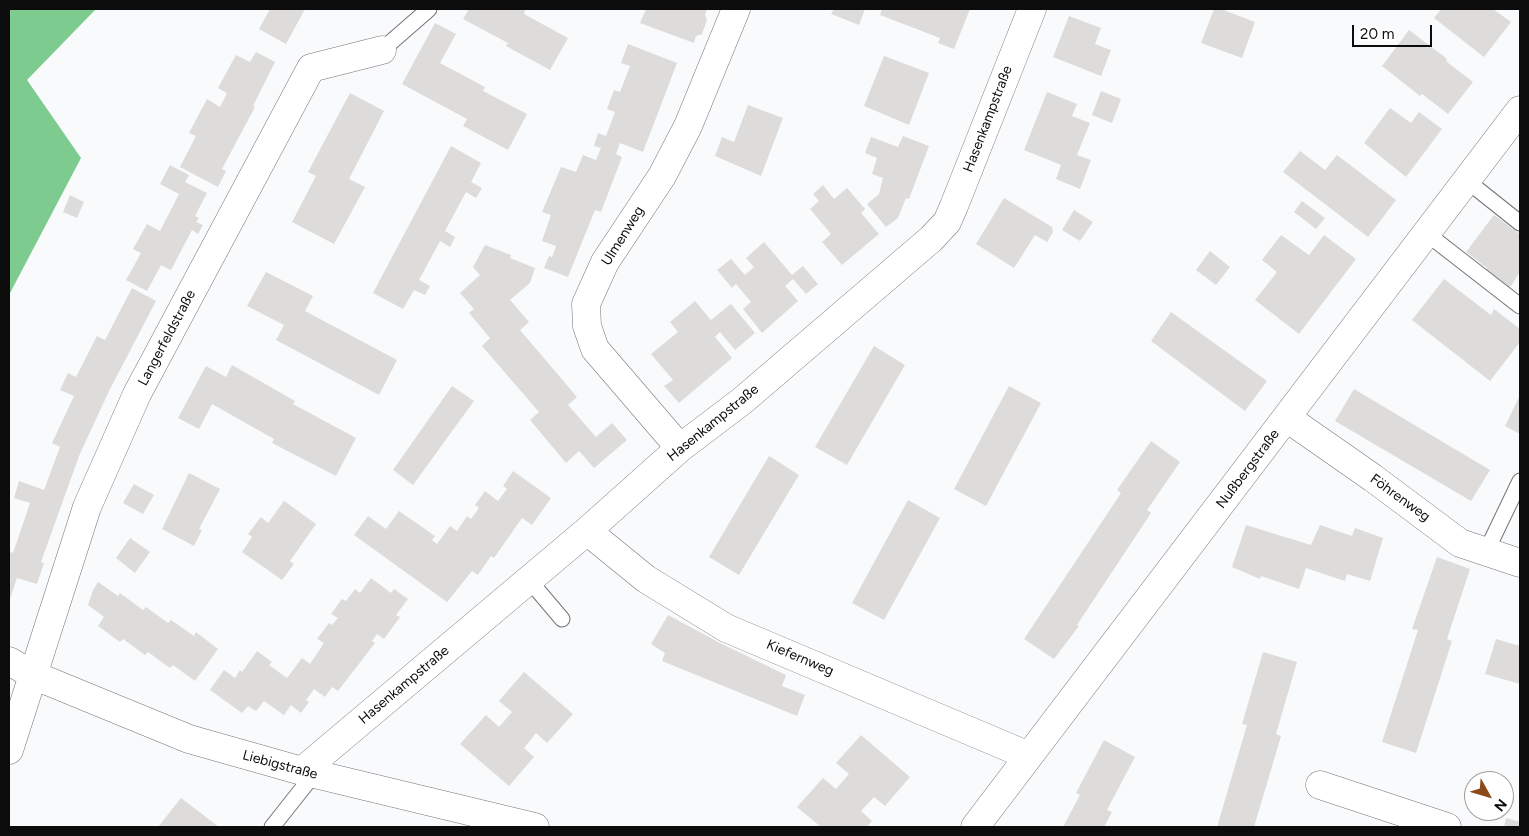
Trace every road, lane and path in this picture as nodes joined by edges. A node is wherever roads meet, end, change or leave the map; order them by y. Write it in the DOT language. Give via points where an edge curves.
graph roads {
  1 [pos="429,9"];
  2 [pos="736,9"];
  3 [pos="1032,9"];
  4 [pos="382,50"];
  5 [pos="1520,110"];
  6 [pos="1466,180"];
  7 [pos="1520,223"];
  8 [pos="1426,233"];
  9 [pos="1520,306"];
  10 [pos="1287,418"];
  11 [pos="680,448"];
  12 [pos="1520,481"];
  13 [pos="587,531"];
  14 [pos="1486,552"];
  15 [pos="1520,562"];
  16 [pos="529,580"];
  17 [pos="562,618"];
  18 [pos="9,660"];
  19 [pos="34,675"];
  20 [pos="9,750"];
  21 [pos="1029,756"];
  22 [pos="308,773"];
  23 [pos="1320,785"];
  24 [pos="272,827"];
  25 [pos="535,827"];
  26 [pos="975,827"];
  27 [pos="1447,827"];
  1 -- 4 [label="lane, Langerfeldstraße"];
  2 -- 11 [label="street, Ulmenweg" via="688,126 662,176 606,262 586,304 587,326 595,349"];
  3 -- 11 [label="street, Hasenkampstraße" via="947,222 742,401"];
  4 -- 19 [label="street, Langerfeldstraße" via="311,68 137,394 115,442 87,507"];
  5 -- 6 [label="street, Nußbergstraße"];
  6 -- 7 [label="lane"];
  6 -- 8 [label="street, Nußbergstraße"];
  8 -- 9 [label="lane"];
  8 -- 10 [label="street, Nußbergstraße"];
  10 -- 14 [label="street, Föhrenweg" via="1460,542"];
  10 -- 21 [label="street, Nußbergstraße"];
  11 -- 13 [label="street, Hasenkampstraße"];
  12 -- 14 [label="lane"];
  13 -- 16 [label="street, Hasenkampstraße"];
  13 -- 21 [label="street, Kiefernweg" via="646,579 726,628"];
  14 -- 15 [label="street, Föhrenweg"];
  16 -- 17 [label="lane"];
  16 -- 22 [label="street, Hasenkampstraße"];
  18 -- 19 [label="street, Liebigstraße"];
  19 -- 20 [label="street, Langerfeldstraße"];
  19 -- 22 [label="street, Liebigstraße" via="188,739"];
  21 -- 26 [label="street, Nußbergstraße"];
  22 -- 24 [label="lane" via="288,809"];
  22 -- 25 [label="street, Liebigstraße"];
  23 -- 27 [label="street"];
}
